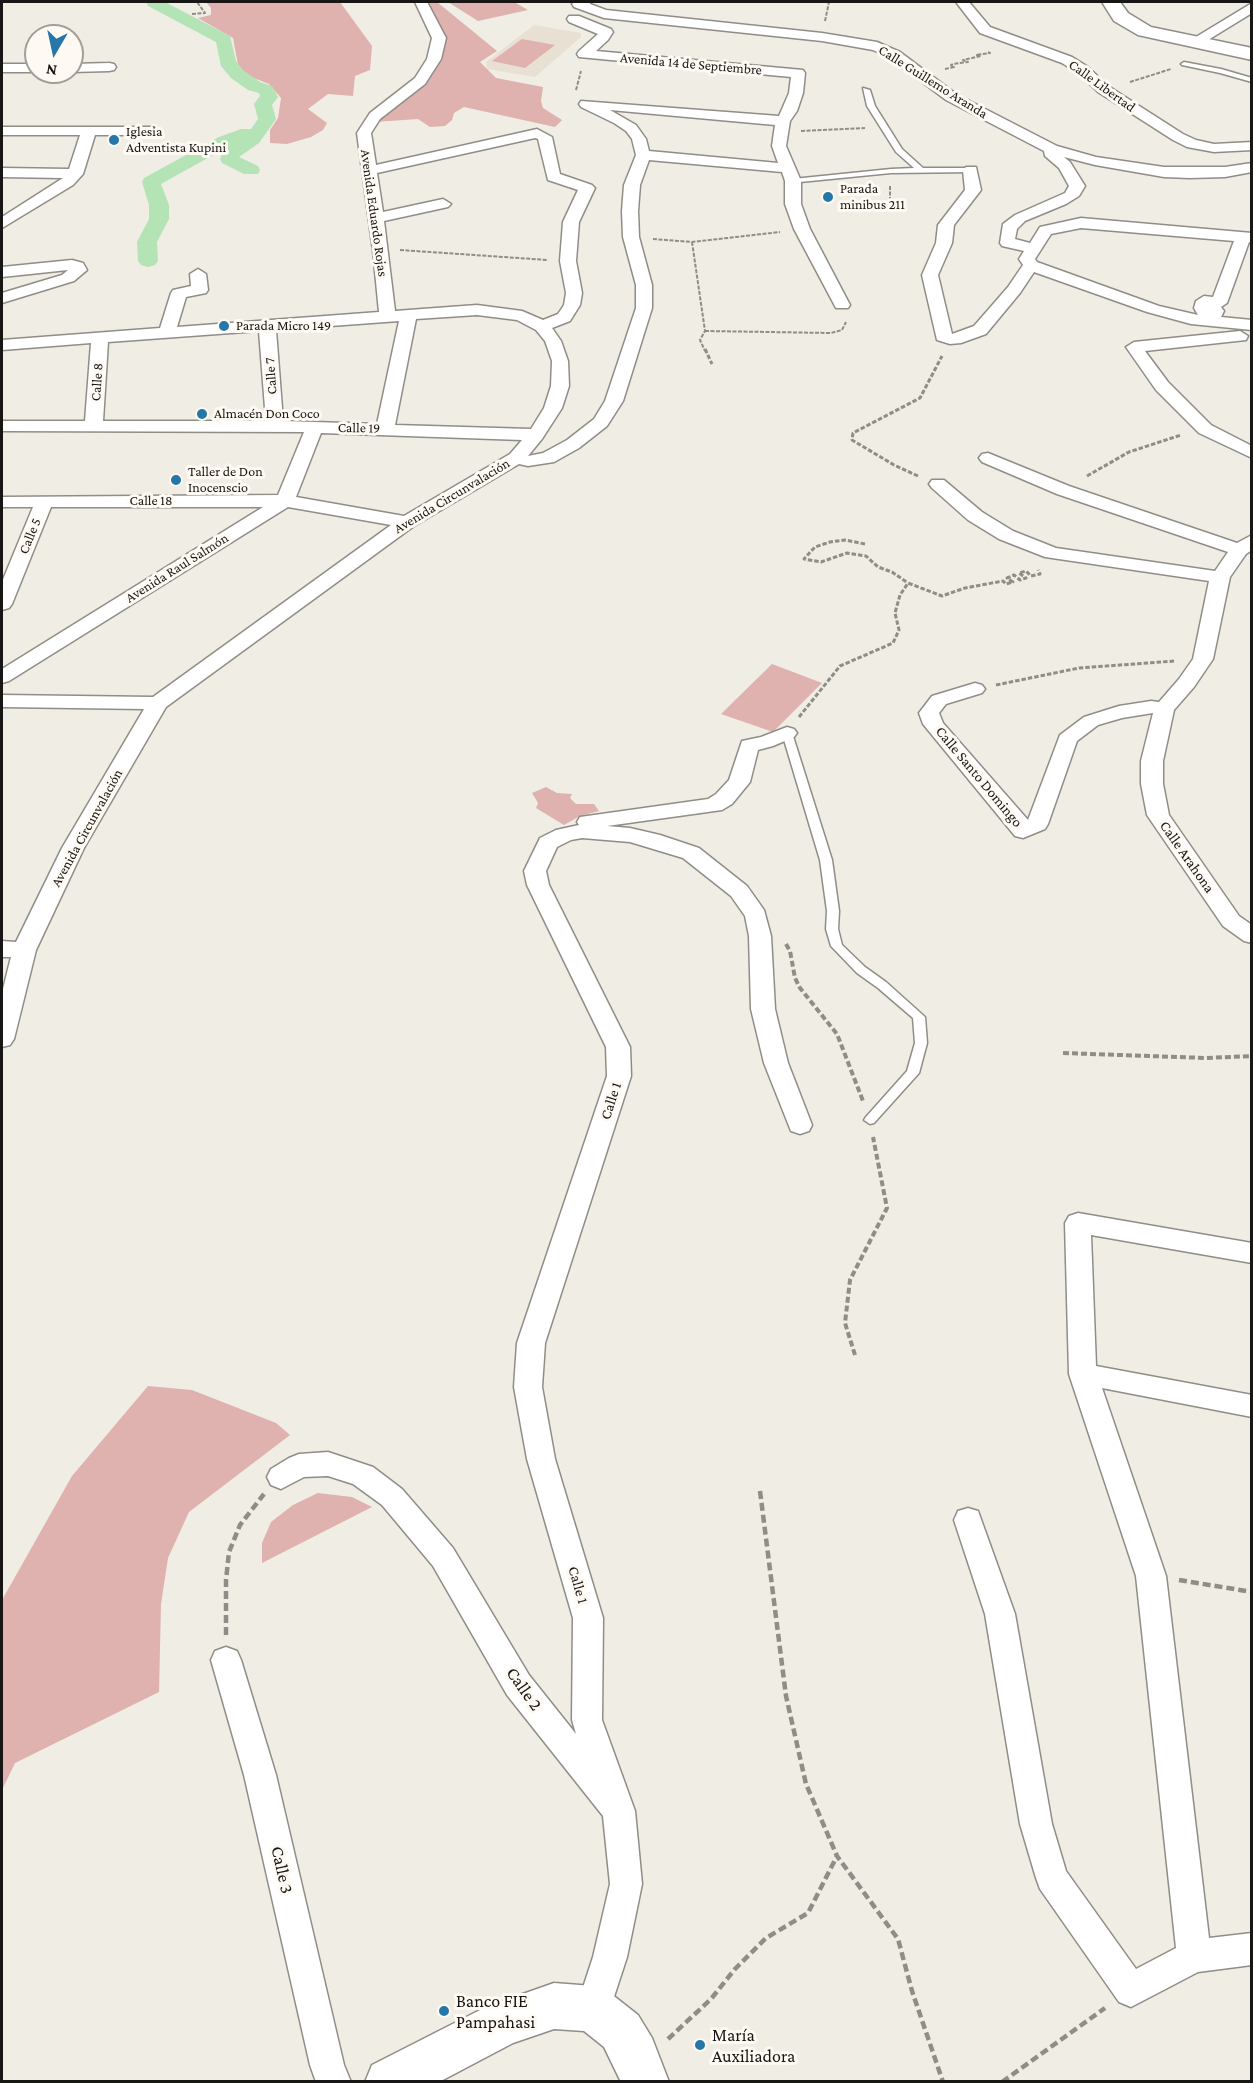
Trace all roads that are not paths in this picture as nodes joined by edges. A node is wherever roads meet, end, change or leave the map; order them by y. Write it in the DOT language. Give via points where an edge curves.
graph roads {
  1 [pos="422,2"];
  2 [pos="963,2"];
  3 [pos="1111,2"];
  4 [pos="581,3"];
  5 [pos="1251,7"];
  6 [pos="1203,37"];
  7 [pos="1251,54"];
  8 [pos="1184,64"];
  9 [pos="2,68"];
  10 [pos="24,68"];
  11 [pos="84,68"];
  12 [pos="109,68"];
  13 [pos="1251,80"];
  14 [pos="866,90"];
  15 [pos="783,121"];
  16 [pos="2,131"];
  17 [pos="89,131"];
  18 [pos="153,131"];
  19 [pos="1251,146"];
  20 [pos="1052,149"];
  21 [pos="643,155"];
  22 [pos="1251,167"];
  23 [pos="920,170"];
  24 [pos="972,170"];
  25 [pos="368,171"];
  26 [pos="2,172"];
  27 [pos="75,174"];
  28 [pos="790,174"];
  29 [pos="443,204"];
  30 [pos="376,218"];
  31 [pos="2,222"];
  32 [pos="1247,238"];
  33 [pos="1032,257"];
  34 [pos="2,272"];
  35 [pos="198,274"];
  36 [pos="2,298"];
  37 [pos="842,305"];
  38 [pos="409,314"];
  39 [pos="387,315"];
  40 [pos="1191,319"];
  41 [pos="1251,325"];
  42 [pos="267,326"];
  43 [pos="542,326"];
  44 [pos="167,333"];
  45 [pos="1251,335"];
  46 [pos="100,338"];
  47 [pos="2,345"];
  48 [pos="94,425"];
  49 [pos="2,426"];
  50 [pos="275,426"];
  51 [pos="315,427"];
  52 [pos="385,429"];
  53 [pos="536,435"];
  54 [pos="1251,453"];
  55 [pos="516,458"];
  56 [pos="988,458"];
  57 [pos="938,484"];
  58 [pos="285,501"];
  59 [pos="2,502"];
  60 [pos="44,502"];
  61 [pos="406,522"];
  62 [pos="1245,545"];
  63 [pos="1220,577"];
  64 [pos="2,604"];
  65 [pos="2,677"];
  66 [pos="975,689"];
  67 [pos="2,701"];
  68 [pos="158,703"];
  69 [pos="1164,709"];
  70 [pos="788,733"];
  71 [pos="582,831"];
  72 [pos="1251,936"];
  73 [pos="13,950"];
  74 [pos="2,1039"];
  75 [pos="870,1120"];
  76 [pos="800,1125"];
  77 [pos="1251,1253"];
  78 [pos="1083,1374"];
  79 [pos="1251,1406"];
  80 [pos="281,1477"];
  81 [pos="968,1520"];
  82 [pos="226,1660"];
  83 [pos="618,1811"];
  84 [pos="1251,1949"];
  85 [pos="1194,1956"];
  86 [pos="593,2009"];
  87 [pos="334,2082"];
  88 [pos="389,2082"];
  89 [pos="645,2082"];
  1 -- 25 [label="street, Avenida Eduardo Rojas" via="439,38 438,50 420,81 369,123 364,134"];
  2 -- 19 [label="street, Calle Libertad" via="980,26 1067,60 1103,89 1192,144 1214,148"];
  3 -- 7 [label="main road" via="1121,17 1145,31"];
  4 -- 15 [label="street, Avenida 14 de Septiembre" via="567,10 567,16 606,32 584,54 798,73 796,93"];
  4 -- 20 [label="street, Calle Guillemo Aranda" via="604,14 869,44 895,55 961,103"];
  5 -- 6 [label="street"];
  8 -- 13 [label="lane"];
  9 -- 10 [label="street"];
  11 -- 12 [label="street"];
  14 -- 23 [label="lane" via="871,106 899,150"];
  15 -- 21 [label="street" via="586,104 631,128"];
  15 -- 28 [label="street" via="779,146"];
  16 -- 17 [label="street"];
  17 -- 18 [label="street"];
  17 -- 27 [label="street"];
  20 -- 22 [label="street, Calle Guillemo Aranda" via="1114,165 1164,172 1225,172"];
  20 -- 33 [label="street" via="1050,153 1065,165 1077,186 1071,196 1013,221 1009,227 1008,243"];
  21 -- 28 [label="street"];
  21 -- 55 [label="street" via="632,185 631,237 644,285 644,308 614,401 601,422 573,444 548,458"];
  23 -- 24 [label="lane"];
  23 -- 28 [label="lane"];
  24 -- 33 [label="street" via="973,190 946,225 944,243 930,275 941,333 950,339 980,330 1014,290"];
  25 -- 30 [label="street, Avenida Eduardo Rojas"];
  25 -- 43 [label="street" via="537,133 545,137 553,177 587,188 572,222 568,261 574,292 570,310 564,317"];
  26 -- 27 [label="street"];
  27 -- 31 [label="street"];
  28 -- 37 [label="street" via="802,229"];
  29 -- 30 [label="street"];
  30 -- 39 [label="street, Avenida Eduardo Rojas"];
  32 -- 33 [label="street" via="1081,223 1046,230"];
  32 -- 40 [label="street" via="1219,303 1204,301 1202,308 1216,311 1215,314 1198,312"];
  33 -- 40 [label="street" via="1154,309"];
  34 -- 36 [label="street" via="72,265 79,270 68,278"];
  35 -- 44 [label="street" via="200,290 179,293"];
  38 -- 39 [label="street"];
  38 -- 43 [label="street" via="497,311 522,316"];
  38 -- 52 [label="street"];
  39 -- 42 [label="street"];
  40 -- 41 [label="street"];
  42 -- 44 [label="street"];
  42 -- 50 [label="street, Calle 7"];
  43 -- 53 [label="street, Avenida Circunvalación" via="560,361 560,386 553,408"];
  44 -- 46 [label="street"];
  45 -- 54 [label="street" via="1134,347 1162,386 1205,429"];
  46 -- 47 [label="street"];
  46 -- 48 [label="street, Calle 8"];
  48 -- 49 [label="street, Calle 19"];
  48 -- 50 [label="street, Calle 19"];
  50 -- 51 [label="street, Calle 19"];
  51 -- 52 [label="street, Calle 19"];
  51 -- 58 [label="street"];
  52 -- 53 [label="street, Calle 19"];
  53 -- 55 [label="street, Avenida Circunvalación"];
  55 -- 61 [label="street, Avenida Circunvalación"];
  56 -- 62 [label="street" via="1063,490"];
  57 -- 63 [label="street" via="975,516 1006,535 1052,553"];
  58 -- 60 [label="street, Calle 18"];
  58 -- 61 [label="street, Calle 18"];
  58 -- 65 [label="street, Avenida Raul Salmón"];
  59 -- 60 [label="street, Calle 18"];
  60 -- 64 [label="street, Calle 5"];
  61 -- 68 [label="street, Avenida Circunvalación"];
  62 -- 63 [label="street, Calle Arahona"];
  63 -- 69 [label="street, Calle Arahona" via="1203,659"];
  66 -- 69 [label="street, Calle Santo Domingo" via="939,700 929,712 939,732 1023,831 1037,824 1067,740 1077,730 1119,712"];
  67 -- 68 [label="street"];
  68 -- 73 [label="street, Avenida Circunvalación"];
  69 -- 72 [label="street, Calle Arahona" via="1152,761 1158,815 1231,921"];
  70 -- 71 [label="street" via="749,744 739,782 714,805 596,820 583,826"];
  70 -- 75 [label="lane" via="825,860 837,946 919,1017 921,1043 913,1073"];
  71 -- 76 [label="street, Calle 1" via="630,835 691,853 739,891 756,915 763,1009 776,1063"];
  71 -- 83 [label="street, Calle 1" via="548,843 535,871 538,885 618,1047 619,1076 531,1344 528,1387 541,1460 588,1618 587,1720"];
  73 -- 74 [label="street, Avenida Circunvalación"];
  77 -- 78 [label="street" via="1078,1223"];
  78 -- 79 [label="street"];
  78 -- 85 [label="street" via="1151,1576"];
  80 -- 83 [label="street, Calle 2" via="299,1466 328,1464 363,1475 392,1497 443,1557 518,1685"];
  81 -- 85 [label="street" via="1000,1614 1036,1824 1052,1878 1131,1990"];
  82 -- 87 [label="street, Calle 3" via="260,1775"];
  83 -- 86 [label="street" via="626,1884 610,1957"];
  84 -- 85 [label="street"];
  86 -- 88 [label="main road" via="554,2006 503,2023"];
  86 -- 89 [label="main road" via="621,2031"];
}
